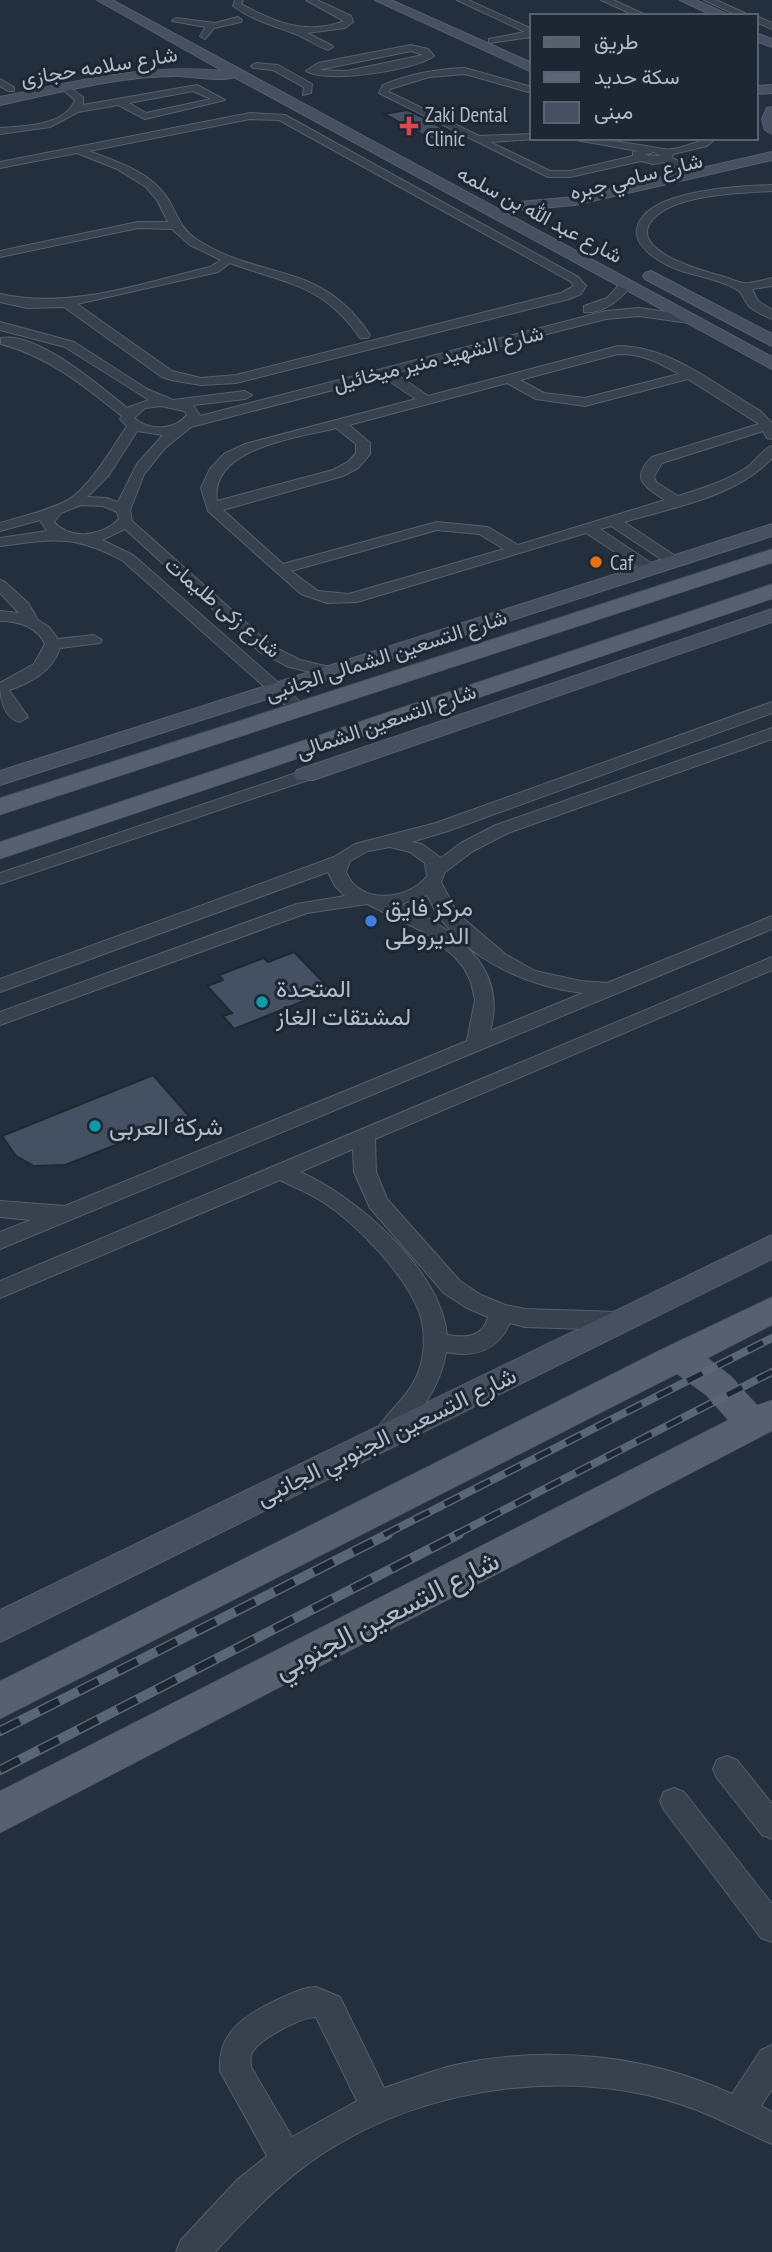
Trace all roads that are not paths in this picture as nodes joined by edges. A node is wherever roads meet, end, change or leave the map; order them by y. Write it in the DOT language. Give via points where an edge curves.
graph roads {
  1 [pos="103,0"];
  2 [pos="134,0"];
  3 [pos="239,0"];
  4 [pos="310,0"];
  5 [pos="381,0"];
  6 [pos="402,0"];
  7 [pos="461,0"];
  8 [pos="605,0"];
  9 [pos="708,0"];
  10 [pos="681,2"];
  11 [pos="639,14"];
  12 [pos="702,14"];
  13 [pos="719,14"];
  14 [pos="742,14"];
  15 [pos="257,16"];
  16 [pos="210,32"];
  17 [pos="299,32"];
  18 [pos="530,34"];
  19 [pos="530,35"];
  20 [pos="496,43"];
  21 [pos="328,47"];
  22 [pos="530,58"];
  23 [pos="157,61"];
  24 [pos="251,63"];
  25 [pos="530,67"];
  26 [pos="104,72"];
  27 [pos="314,73"];
  28 [pos="292,77"];
  29 [pos="245,78"];
  30 [pos="117,80"];
  31 [pos="495,80"];
  32 [pos="4,87"];
  33 [pos="67,89"];
  34 [pos="530,89"];
  35 [pos="306,93"];
  36 [pos="0,101"];
  37 [pos="119,102"];
  38 [pos="323,102"];
  39 [pos="758,102"];
  40 [pos="414,108"];
  41 [pos="77,109"];
  42 [pos="343,116"];
  43 [pos="319,118"];
  44 [pos="772,119"];
  45 [pos="368,125"];
  46 [pos="0,131"];
  47 [pos="342,131"];
  48 [pos="519,137"];
  49 [pos="530,137"];
  50 [pos="477,139"];
  51 [pos="579,140"];
  52 [pos="708,140"];
  53 [pos="78,150"];
  54 [pos="499,150"];
  55 [pos="644,154"];
  56 [pos="772,156"];
  57 [pos="664,157"];
  58 [pos="0,164"];
  59 [pos="772,165"];
  60 [pos="693,174"];
  61 [pos="772,187"];
  62 [pos="514,204"];
  63 [pos="581,204"];
  64 [pos="561,218"];
  65 [pos="545,220"];
  66 [pos="174,226"];
  67 [pos="0,254"];
  68 [pos="227,259"];
  69 [pos="642,271"];
  70 [pos="772,282"];
  71 [pos="626,285"];
  72 [pos="742,287"];
  73 [pos="0,298"];
  74 [pos="67,303"];
  75 [pos="601,305"];
  76 [pos="616,313"];
  77 [pos="772,315"];
  78 [pos="689,319"];
  79 [pos="0,326"];
  80 [pos="365,335"];
  81 [pos="394,339"];
  82 [pos="0,340"];
  83 [pos="772,341"];
  84 [pos="356,349"];
  85 [pos="401,354"];
  86 [pos="383,356"];
  87 [pos="772,365"];
  88 [pos="399,369"];
  89 [pos="385,372"];
  90 [pos="690,375"];
  91 [pos="507,379"];
  92 [pos="432,398"];
  93 [pos="172,403"];
  94 [pos="131,421"];
  95 [pos="338,423"];
  96 [pos="186,424"];
  97 [pos="769,431"];
  98 [pos="772,450"];
  99 [pos="675,501"];
  100 [pos="73,503"];
  101 [pos="213,508"];
  102 [pos="51,513"];
  103 [pos="124,516"];
  104 [pos="612,520"];
  105 [pos="0,527"];
  106 [pos="588,528"];
  107 [pos="772,530"];
  108 [pos="60,534"];
  109 [pos="82,538"];
  110 [pos="0,542"];
  111 [pos="516,550"];
  112 [pos="772,556"];
  113 [pos="675,562"];
  114 [pos="280,569"];
  115 [pos="652,570"];
  116 [pos="0,585"];
  117 [pos="772,591"];
  118 [pos="740,602"];
  119 [pos="0,616"];
  120 [pos="769,617"];
  121 [pos="32,622"];
  122 [pos="94,640"];
  123 [pos="53,644"];
  124 [pos="331,672"];
  125 [pos="0,689"];
  126 [pos="277,690"];
  127 [pos="772,707"];
  128 [pos="299,709"];
  129 [pos="748,716"];
  130 [pos="20,717"];
  131 [pos="772,733"];
  132 [pos="192,744"];
  133 [pos="250,766"];
  134 [pos="4,774"];
  135 [pos="304,775"];
  136 [pos="77,782"];
  137 [pos="274,785"];
  138 [pos="0,807"];
  139 [pos="129,807"];
  140 [pos="390,842"];
  141 [pos="0,851"];
  142 [pos="341,861"];
  143 [pos="435,876"];
  144 [pos="0,879"];
  145 [pos="373,900"];
  146 [pos="772,922"];
  147 [pos="770,966"];
  148 [pos="0,986"];
  149 [pos="612,988"];
  150 [pos="0,1019"];
  151 [pos="476,1043"];
  152 [pos="366,1134"];
  153 [pos="279,1171"];
  154 [pos="0,1209"];
  155 [pos="73,1210"];
  156 [pos="0,1241"];
  157 [pos="772,1246"];
  158 [pos="0,1290"];
  159 [pos="501,1313"];
  160 [pos="768,1319"];
  161 [pos="618,1321"];
  162 [pos="437,1341"];
  163 [pos="676,1358"];
  164 [pos="761,1420"];
  165 [pos="384,1437"];
  166 [pos="0,1627"];
  167 [pos="0,1702"];
  168 [pos="727,1769"];
  169 [pos="674,1801"];
  170 [pos="0,1813"];
  171 [pos="772,1826"];
  172 [pos="772,1928"];
  173 [pos="772,2061"];
  174 [pos="376,2106"];
  175 [pos="740,2110"];
  176 [pos="772,2128"];
  177 [pos="286,2157"];
  178 [pos="193,2252"];
  1 -- 29 [label="street, شارع عبد الله بن سلمه" via="177,47"];
  2 -- 16 [label="street"];
  3 -- 15 [label="street" via="236,4"];
  4 -- 17 [label="street" via="349,22"];
  5 -- 25 [label="street"];
  6 -- 20 [label="street"];
  7 -- 18 [label="street"];
  8 -- 11 [label="street"];
  9 -- 14 [label="street"];
  10 -- 12 [label="street"];
  10 -- 13 [label="street"];
  15 -- 16 [label="street"];
  15 -- 17 [label="street" via="281,29"];
  17 -- 21 [label="street"];
  19 -- 20 [label="street"];
  20 -- 22 [label="street"];
  23 -- 26 [label="street, شارع سلامه حجازى"];
  24 -- 28 [label="street" via="275,67"];
  24 -- 35 [label="street"];
  26 -- 30 [label="street"];
  26 -- 32 [label="street, شارع سلامه حجازى"];
  27 -- 27 [label="street" via="334,75 418,61 429,55 417,49 399,49 318,66"];
  27 -- 28 [label="street"];
  28 -- 35 [label="street" via="309,86"];
  29 -- 30 [label="street, شارع سلامه حجازى" via="193,71"];
  29 -- 43 [label="street, شارع عبد الله بن سلمه"];
  30 -- 33 [label="street, شارع سلامه حجازى"];
  31 -- 34 [label="street"];
  31 -- 40 [label="street" via="455,76 416,82 403,91"];
  31 -- 40 [label="street" via="458,71 396,83 384,90 390,98"];
  33 -- 36 [label="street, شارع سلامه حجازى"];
  33 -- 41 [label="street" via="80,99"];
  35 -- 38 [label="street"];
  37 -- 37 [label="street" via="197,88 220,100 145,116"];
  37 -- 41 [label="street"];
  39 -- 44 [label="street"];
  40 -- 50 [label="street"];
  41 -- 46 [label="street" via="46,124"];
  42 -- 43 [label="street"];
  43 -- 47 [label="street, شارع عبد الله بن سلمه"];
  45 -- 47 [label="street"];
  47 -- 71 [label="street, شارع عبد الله بن سلمه"];
  48 -- 49 [label="street"];
  48 -- 50 [label="street"];
  48 -- 54 [label="street" via="500,144"];
  50 -- 54 [label="street"];
  51 -- 55 [label="street"];
  52 -- 57 [label="street"];
  53 -- 58 [label="street"];
  53 -- 66 [label="street" via="148,184 160,195"];
  53 -- 81 [label="street" via="250,116 281,117 579,284 570,295"];
  54 -- 55 [label="street" via="555,175"];
  55 -- 57 [label="street"];
  56 -- 60 [label="street, شارع سامي جبره"];
  57 -- 60 [label="street"];
  59 -- 63 [label="street, شارع سامي جبره"];
  60 -- 63 [label="street, شارع سامي جبره"];
  61 -- 72 [label="street" via="689,198 654,212 643,224 644,240 661,257"];
  62 -- 63 [label="street, شارع سامي جبره"];
  62 -- 65 [label="street, شارع عبد الله بن سلمه"];
  63 -- 64 [label="street, شارع سامي جبره"];
  66 -- 67 [label="street" via="138,225"];
  66 -- 68 [label="street" via="192,242"];
  68 -- 74 [label="street" via="209,271"];
  68 -- 80 [label="street" via="322,293 349,312"];
  69 -- 83 [label="street, شارع عبد الله بن سلمه"];
  70 -- 72 [label="street"];
  71 -- 75 [label="street, شارع الشهيد منير ميخائيل" via="618,296"];
  71 -- 78 [label="street, شارع عبد الله بن سلمه"];
  72 -- 77 [label="street" via="753,303"];
  73 -- 74 [label="street" via="27,304"];
  74 -- 84 [label="street" via="167,374 185,380 236,379"];
  75 -- 76 [label="street"];
  75 -- 85 [label="street, شارع الشهيد منير ميخائيل"];
  76 -- 78 [label="street, شارع الشهيد منير ميخائيل"];
  76 -- 88 [label="street, شارع الشهيد منير ميخائيل"];
  78 -- 87 [label="street, شارع عبد الله بن سلمه"];
  79 -- 93 [label="street" via="67,344 133,389"];
  80 -- 81 [label="street"];
  80 -- 84 [label="street" via="351,342"];
  81 -- 84 [label="street"];
  81 -- 85 [label="street" via="392,347"];
  82 -- 94 [label="street" via="61,361"];
  84 -- 86 [label="street"];
  85 -- 93 [label="street, شارع الشهيد منير ميخائيل" via="250,394"];
  88 -- 89 [label="street, شارع الشهيد منير ميخائيل"];
  88 -- 92 [label="street"];
  89 -- 92 [label="street"];
  89 -- 96 [label="street, شارع الشهيد منير ميخائيل"];
  90 -- 91 [label="street" via="585,402 541,397"];
  90 -- 91 [label="street" via="657,355 629,349"];
  90 -- 97 [label="street" via="754,413"];
  91 -- 92 [label="street"];
  92 -- 95 [label="street"];
  93 -- 94 [label="street, شارع الشهيد منير ميخائيل" via="142,405"];
  93 -- 96 [label="street" via="192,411 193,419"];
  94 -- 96 [label="street, شارع الشهيد منير ميخائيل" via="158,431"];
  94 -- 100 [label="street" via="104,472"];
  95 -- 101 [label="street" via="262,443 229,457 210,482"];
  95 -- 101 [label="street" via="363,443 363,454 353,465"];
  96 -- 103 [label="street" via="135,474"];
  97 -- 99 [label="street" via="657,460 649,468 650,484"];
  98 -- 99 [label="street" via="762,464 743,476"];
  99 -- 104 [label="street"];
  100 -- 102 [label="street"];
  100 -- 103 [label="street" via="106,502"];
  101 -- 114 [label="street"];
  102 -- 105 [label="street"];
  102 -- 108 [label="street" via="47,522"];
  103 -- 109 [label="street" via="105,534"];
  103 -- 124 [label="street, شارع زكى طليمات" via="266,649 295,664"];
  104 -- 106 [label="street"];
  104 -- 113 [label="street"];
  106 -- 111 [label="street"];
  106 -- 115 [label="street"];
  107 -- 113 [label="street, شارع التسعين الشمالى الجانبى"];
  108 -- 109 [label="street, شارع زكى طليمات"];
  108 -- 110 [label="street, شارع زكى طليمات"];
  109 -- 126 [label="street, شارع زكى طليمات" via="128,558"];
  111 -- 114 [label="street" via="483,530 437,526"];
  111 -- 114 [label="street" via="344,599 313,595"];
  112 -- 128 [label="main road, شارع التسعين الشمالى"];
  113 -- 115 [label="street, شارع التسعين الشمالى الجانبى"];
  115 -- 124 [label="street, شارع التسعين الشمالى الجانبى"];
  116 -- 121 [label="street" via="23,606"];
  117 -- 118 [label="main road, شارع التسعين الشمالى"];
  118 -- 120 [label="main road"];
  118 -- 133 [label="main road, شارع التسعين الشمالى"];
  119 -- 121 [label="street"];
  120 -- 135 [label="street"];
  121 -- 123 [label="street"];
  122 -- 123 [label="street"];
  123 -- 125 [label="street" via="39,668"];
  124 -- 126 [label="street, شارع التسعين الشمالى الجانبى"];
  125 -- 130 [label="street"];
  126 -- 128 [label="street, شارع زكى طليمات"];
  126 -- 134 [label="street, شارع التسعين الشمالى الجانبى"];
  127 -- 129 [label="street"];
  128 -- 132 [label="main road, شارع التسعين الشمالى"];
  129 -- 131 [label="street"];
  129 -- 140 [label="street"];
  131 -- 143 [label="street" via="502,829 467,847"];
  132 -- 133 [label="main road" via="176,758 190,770"];
  132 -- 136 [label="main road, شارع التسعين الشمالى"];
  133 -- 137 [label="main road"];
  133 -- 139 [label="main road, شارع التسعين الشمالى"];
  135 -- 137 [label="street"];
  136 -- 138 [label="main road, شارع التسعين الشمالى"];
  136 -- 139 [label="main road" via="124,777 144,780 152,791"];
  137 -- 144 [label="street"];
  139 -- 141 [label="main road, شارع التسعين الشمالى"];
  140 -- 142 [label="street" via="360,847"];
  140 -- 143 [label="street" via="426,853"];
  142 -- 145 [label="street" via="337,872 341,883"];
  142 -- 148 [label="street"];
  143 -- 145 [label="street" via="411,898"];
  143 -- 149 [label="street" via="440,904 503,964 542,980"];
  145 -- 150 [label="street" via="295,911"];
  145 -- 151 [label="street" via="435,930 469,960 485,1000"];
  146 -- 149 [label="street"];
  147 -- 152 [label="street"];
  149 -- 151 [label="street"];
  151 -- 155 [label="street"];
  152 -- 153 [label="street"];
  152 -- 159 [label="street" via="365,1172 384,1212 452,1287"];
  153 -- 158 [label="street"];
  153 -- 162 [label="street" via="319,1189 362,1220 417,1283 429,1303"];
  154 -- 155 [label="street"];
  155 -- 156 [label="street"];
  157 -- 161 [label="street, شارع التسعين الجنوبي الجانبى"];
  159 -- 161 [label="street"];
  159 -- 162 [label="street" via="499,1327 473,1345"];
  160 -- 163 [label="main road"];
  161 -- 165 [label="street, شارع التسعين الجنوبي الجانبى"];
  162 -- 165 [label="street" via="422,1390"];
  163 -- 164 [label="main road" via="720,1385 741,1408"];
  163 -- 167 [label="main road"];
  164 -- 170 [label="main road, شارع التسعين الجنوبي"];
  165 -- 166 [label="street, شارع التسعين الجنوبي الجانبى"];
  168 -- 171 [label="street"];
  169 -- 172 [label="street"];
  173 -- 175 [label="street"];
  174 -- 175 [label="street" via="447,2081 519,2070 593,2071 655,2082"];
  174 -- 177 [label="street"];
  174 -- 177 [label="street" via="321,2002 302,2004 245,2035 236,2045 236,2071"];
  175 -- 176 [label="street"];
  177 -- 178 [label="street" via="219,2218"];
}
